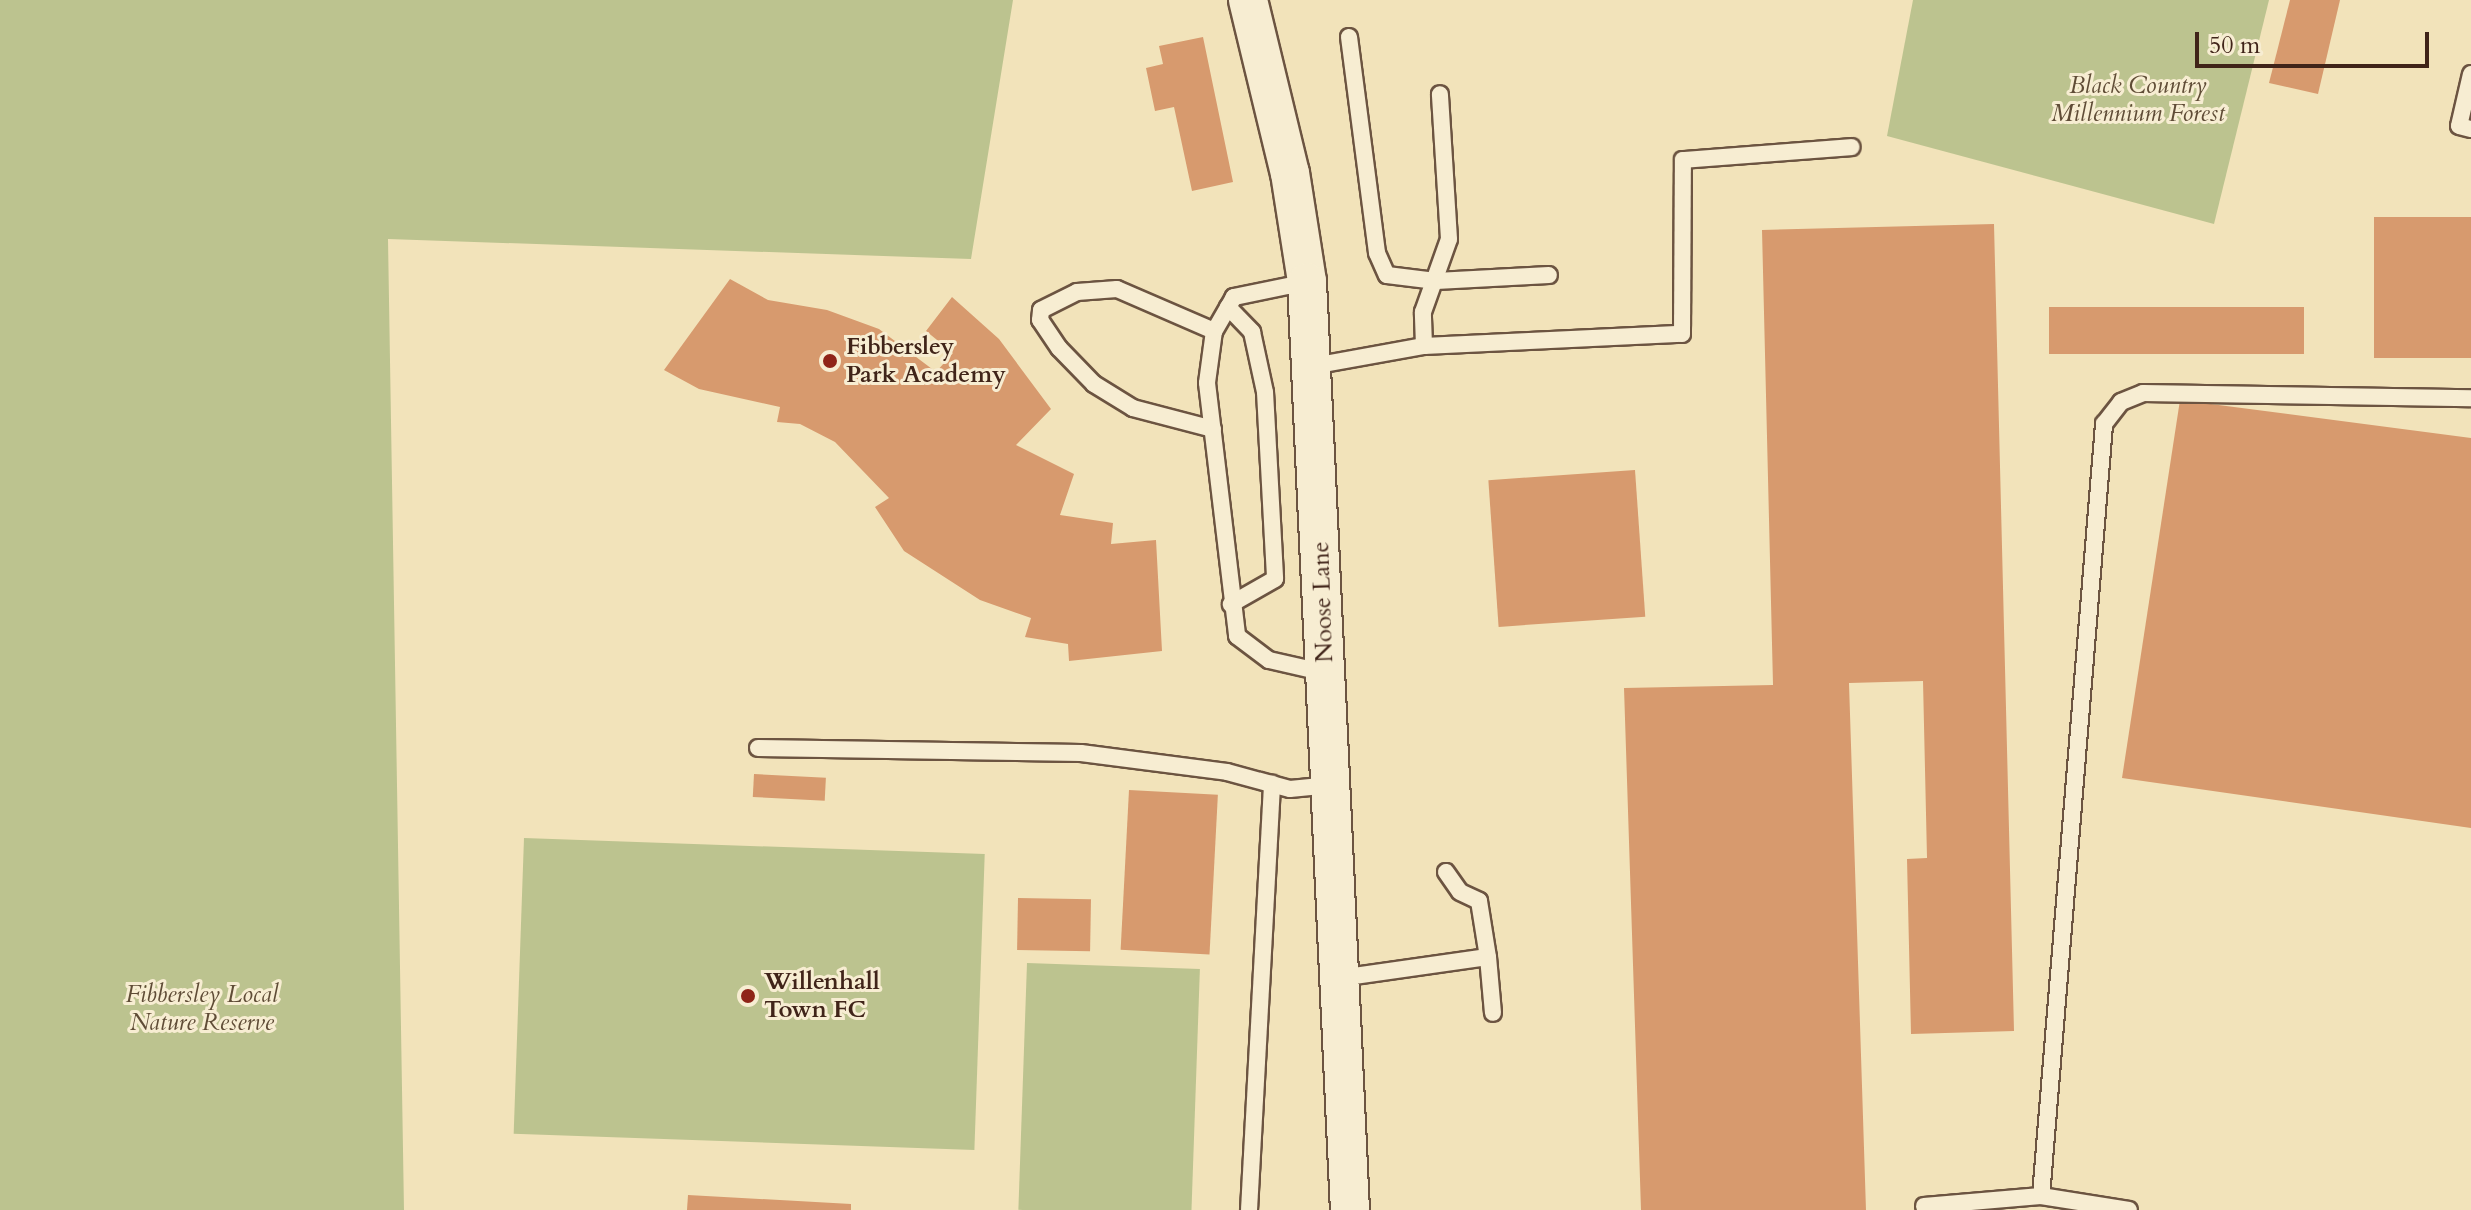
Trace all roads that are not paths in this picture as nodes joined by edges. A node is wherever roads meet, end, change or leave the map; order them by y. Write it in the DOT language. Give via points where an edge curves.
graph roads {
  1 [pos="1248,0"];
  2 [pos="1349,37"];
  3 [pos="2471,74"];
  4 [pos="1440,94"];
  5 [pos="2471,129"];
  6 [pos="1851,147"];
  7 [pos="1549,275"];
  8 [pos="1436,281"];
  9 [pos="1307,282"];
  10 [pos="1228,307"];
  11 [pos="1214,331"];
  12 [pos="1424,346"];
  13 [pos="1313,366"];
  14 [pos="2471,398"];
  15 [pos="1213,429"];
  16 [pos="1231,604"];
  17 [pos="1326,673"];
  18 [pos="758,748"];
  19 [pos="1272,784"];
  20 [pos="1332,784"];
  21 [pos="1446,872"];
  22 [pos="1488,957"];
  23 [pos="1340,978"];
  24 [pos="1493,1013"];
  25 [pos="2041,1196"];
  26 [pos="1924,1206"];
  27 [pos="1249,1210"];
  28 [pos="1350,1210"];
  29 [pos="2129,1210"];
  1 -- 9 [label="street, Noose Lane" via="1290,173"];
  2 -- 8 [label="lane" via="1377,253 1387,275"];
  3 -- 5 [label="lane" via="2459,126"];
  4 -- 8 [label="lane" via="1449,239"];
  6 -- 12 [label="lane" via="1683,160 1682,334"];
  7 -- 8 [label="lane"];
  8 -- 12 [label="lane" via="1423,312"];
  9 -- 10 [label="lane" via="1234,297"];
  9 -- 13 [label="street, Noose Lane"];
  10 -- 11 [label="lane"];
  10 -- 16 [label="lane" via="1252,332 1265,392 1275,579"];
  11 -- 15 [label="lane" via="1207,383"];
  11 -- 15 [label="lane" via="1117,289 1077,292 1048,302 1040,320 1094,384 1133,408"];
  12 -- 13 [label="lane"];
  13 -- 17 [label="street, Noose Lane"];
  14 -- 25 [label="lane" via="2143,393 2121,402 2104,424"];
  15 -- 16 [label="lane"];
  16 -- 17 [label="lane" via="1237,636 1269,660"];
  17 -- 20 [label="street, Noose Lane"];
  18 -- 19 [label="lane" via="1081,753"];
  19 -- 20 [label="lane" via="1290,789"];
  19 -- 27 [label="lane"];
  20 -- 23 [label="street, Noose Lane"];
  21 -- 22 [label="lane" via="1460,892 1479,901"];
  22 -- 23 [label="lane"];
  22 -- 24 [label="lane"];
  23 -- 28 [label="street, Noose Lane"];
  25 -- 26 [label="lane"];
  25 -- 29 [label="lane"];
}
